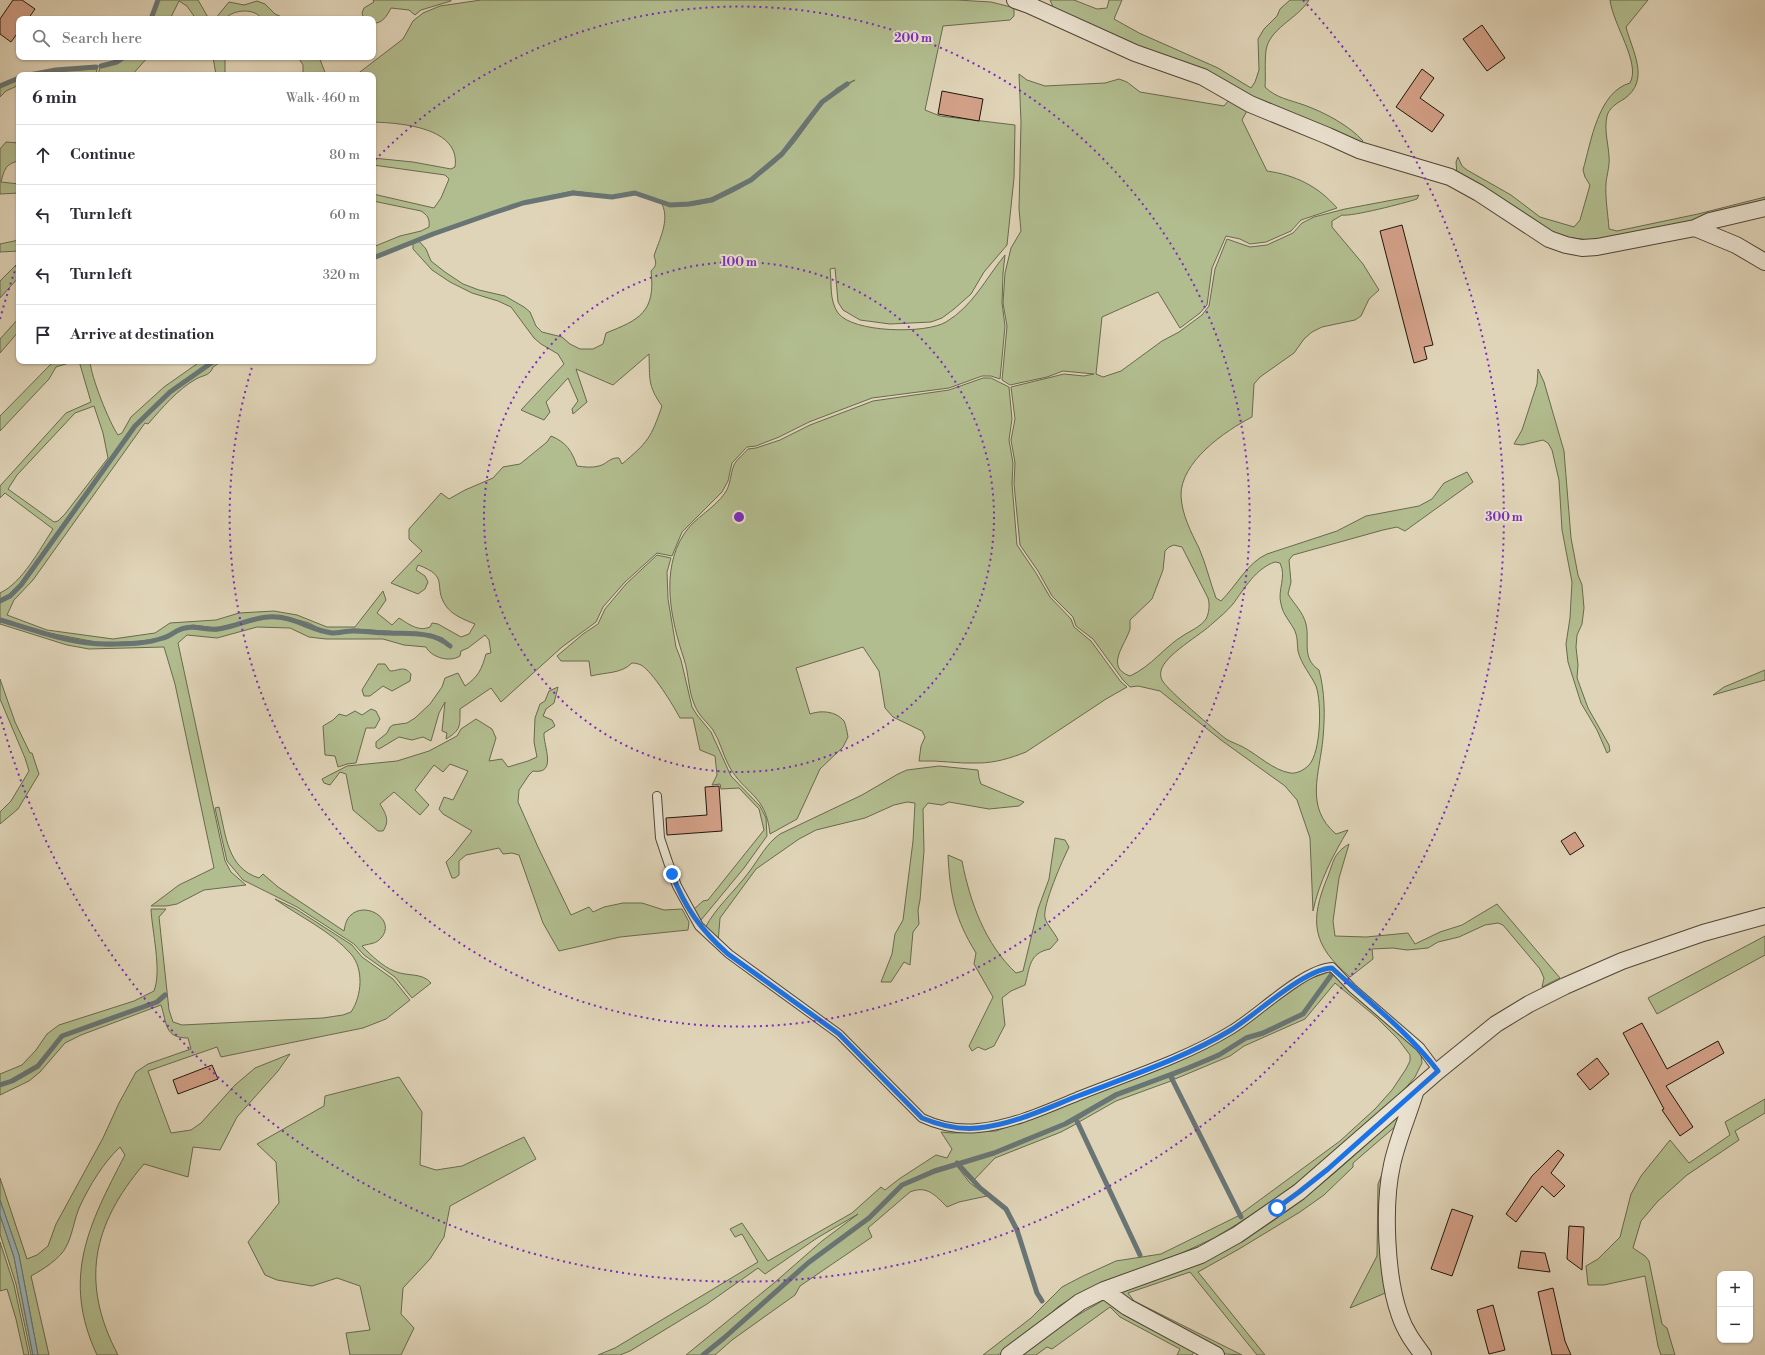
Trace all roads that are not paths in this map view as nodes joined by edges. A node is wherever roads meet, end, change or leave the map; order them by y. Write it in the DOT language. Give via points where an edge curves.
graph roads {
  1 [pos="1015,0"];
  2 [pos="1765,208"];
  3 [pos="1695,228"];
  4 [pos="1765,262"];
  5 [pos="657,796"];
  6 [pos="1765,916"];
  7 [pos="1438,1071"];
  8 [pos="1416,1092"];
  9 [pos="1104,1290"];
  10 [pos="1010,1355"];
  11 [pos="1216,1355"];
  12 [pos="1423,1355"];
  1 -- 3 [label="street" via="1135,53 1203,77 1250,104 1359,150 1450,177 1490,200 1535,231 1566,246 1597,247"];
  2 -- 3 [label="street" via="1710,221"];
  3 -- 4 [label="street" via="1736,245"];
  5 -- 7 [label="lane" via="660,838 677,886 699,926 728,954 839,1034 922,1118 936,1124 977,1129 997,1125 1112,1083 1189,1051 1231,1030 1321,968 1332,968 1420,1047"];
  6 -- 7 [label="street" via="1703,933 1622,961 1565,986 1496,1024"];
  7 -- 8 [label="street"];
  8 -- 9 [label="street" via="1299,1192 1237,1235 1201,1255"];
  8 -- 12 [label="street" via="1392,1164 1388,1189 1389,1244 1393,1288 1400,1316 1408,1334"];
  9 -- 10 [label="street" via="1080,1302"];
  9 -- 11 [label="street" via="1127,1307"];
}
